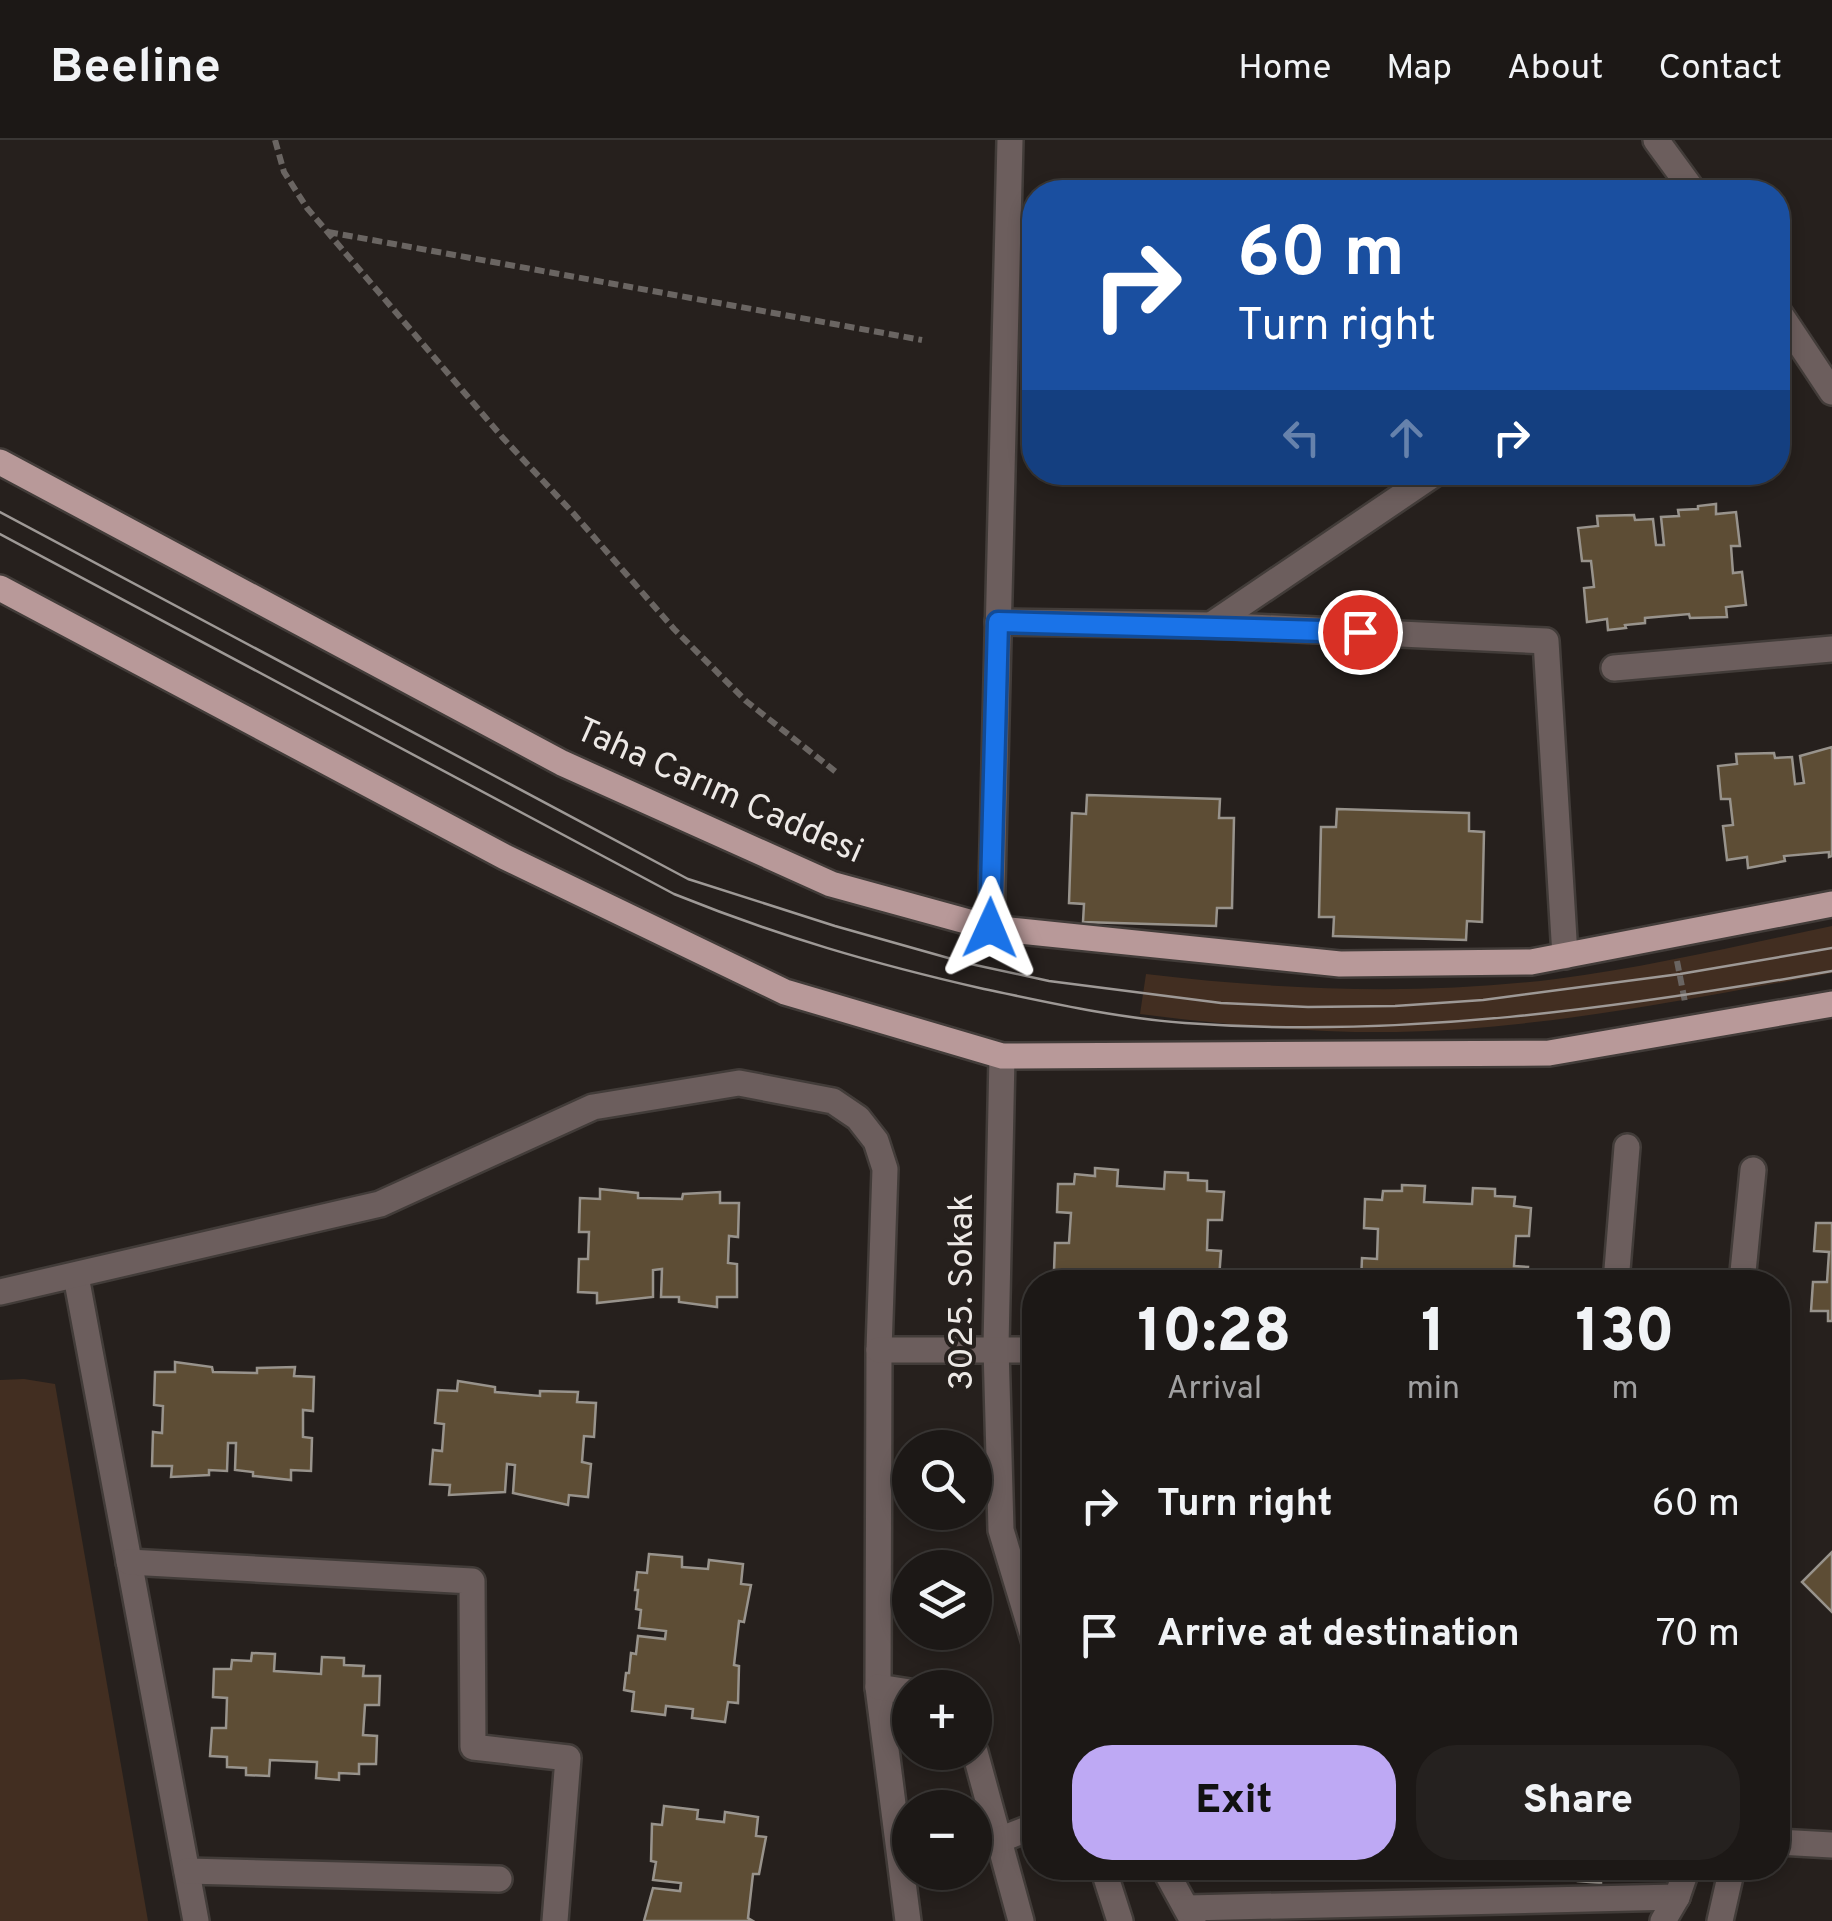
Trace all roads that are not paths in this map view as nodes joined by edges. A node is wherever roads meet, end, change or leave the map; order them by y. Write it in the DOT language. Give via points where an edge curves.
graph roads {
  1 [pos="1010,140"];
  2 [pos="1656,140"];
  3 [pos="1685,180"];
  4 [pos="1790,329"];
  5 [pos="1832,392"];
  6 [pos="0,462"];
  7 [pos="1418,485"];
  8 [pos="0,588"];
  9 [pos="998,622"];
  10 [pos="1211,626"];
  11 [pos="1832,649"];
  12 [pos="1614,668"];
  13 [pos="1832,904"];
  14 [pos="990,928"];
  15 [pos="1564,956"];
  16 [pos="1832,1004"];
  17 [pos="1002,1056"];
  18 [pos="1628,1147"];
  19 [pos="1752,1170"];
  20 [pos="1617,1270"];
  21 [pos="1743,1270"];
  22 [pos="76,1276"];
  23 [pos="0,1292"];
  24 [pos="996,1348"];
  25 [pos="1022,1349"];
  26 [pos="879,1350"];
  27 [pos="130,1562"];
  28 [pos="1022,1602"];
  29 [pos="878,1687"];
  30 [pos="892,1689"];
  31 [pos="980,1770"];
  32 [pos="1022,1831"];
  33 [pos="998,1840"];
  34 [pos="1790,1843"];
  35 [pos="1832,1845"];
  36 [pos="186,1870"];
  37 [pos="500,1879"];
  38 [pos="1107,1880"];
  39 [pos="1171,1880"];
  40 [pos="1683,1880"];
  41 [pos="1729,1880"];
  42 [pos="1677,1897"];
  43 [pos="1190,1915"];
  44 [pos="196,1921"];
  45 [pos="555,1921"];
  46 [pos="908,1921"];
  47 [pos="1021,1921"];
  48 [pos="1120,1921"];
  49 [pos="1662,1921"];
  50 [pos="1720,1921"];
  1 -- 9 [label="street"];
  2 -- 3 [label="street"];
  4 -- 5 [label="street"];
  6 -- 14 [label="main road, Taha Carım Caddesi" via="562,763 831,884"];
  7 -- 10 [label="street"];
  8 -- 17 [label="main road" via="504,857 785,992"];
  9 -- 10 [label="street"];
  9 -- 14 [label="street"];
  10 -- 15 [label="street" via="1546,641"];
  11 -- 12 [label="street"];
  13 -- 15 [label="main road, Taha Carım Caddesi"];
  14 -- 15 [label="main road, Taha Carım Caddesi" via="1340,964"];
  16 -- 17 [label="main road" via="1549,1054"];
  17 -- 24 [label="street, 3025. Sokak"];
  18 -- 20 [label="street"];
  19 -- 21 [label="street"];
  22 -- 23 [label="street"];
  22 -- 26 [label="street" via="380,1204 593,1106 739,1082 833,1102 876,1141 886,1169"];
  22 -- 27 [label="street"];
  24 -- 25 [label="street"];
  24 -- 26 [label="street"];
  24 -- 28 [label="street, 3025. Sokak" via="1000,1530"];
  26 -- 29 [label="street"];
  27 -- 36 [label="street"];
  27 -- 45 [label="street" via="472,1581 472,1747 568,1758"];
  29 -- 30 [label="street"];
  29 -- 46 [label="street"];
  31 -- 33 [label="street"];
  32 -- 33 [label="street"];
  33 -- 47 [label="street"];
  34 -- 35 [label="street"];
  36 -- 37 [label="street"];
  36 -- 44 [label="street"];
  38 -- 48 [label="street"];
  39 -- 43 [label="street"];
  40 -- 42 [label="street"];
  41 -- 50 [label="street"];
  42 -- 43 [label="street"];
  42 -- 49 [label="street"];
}
